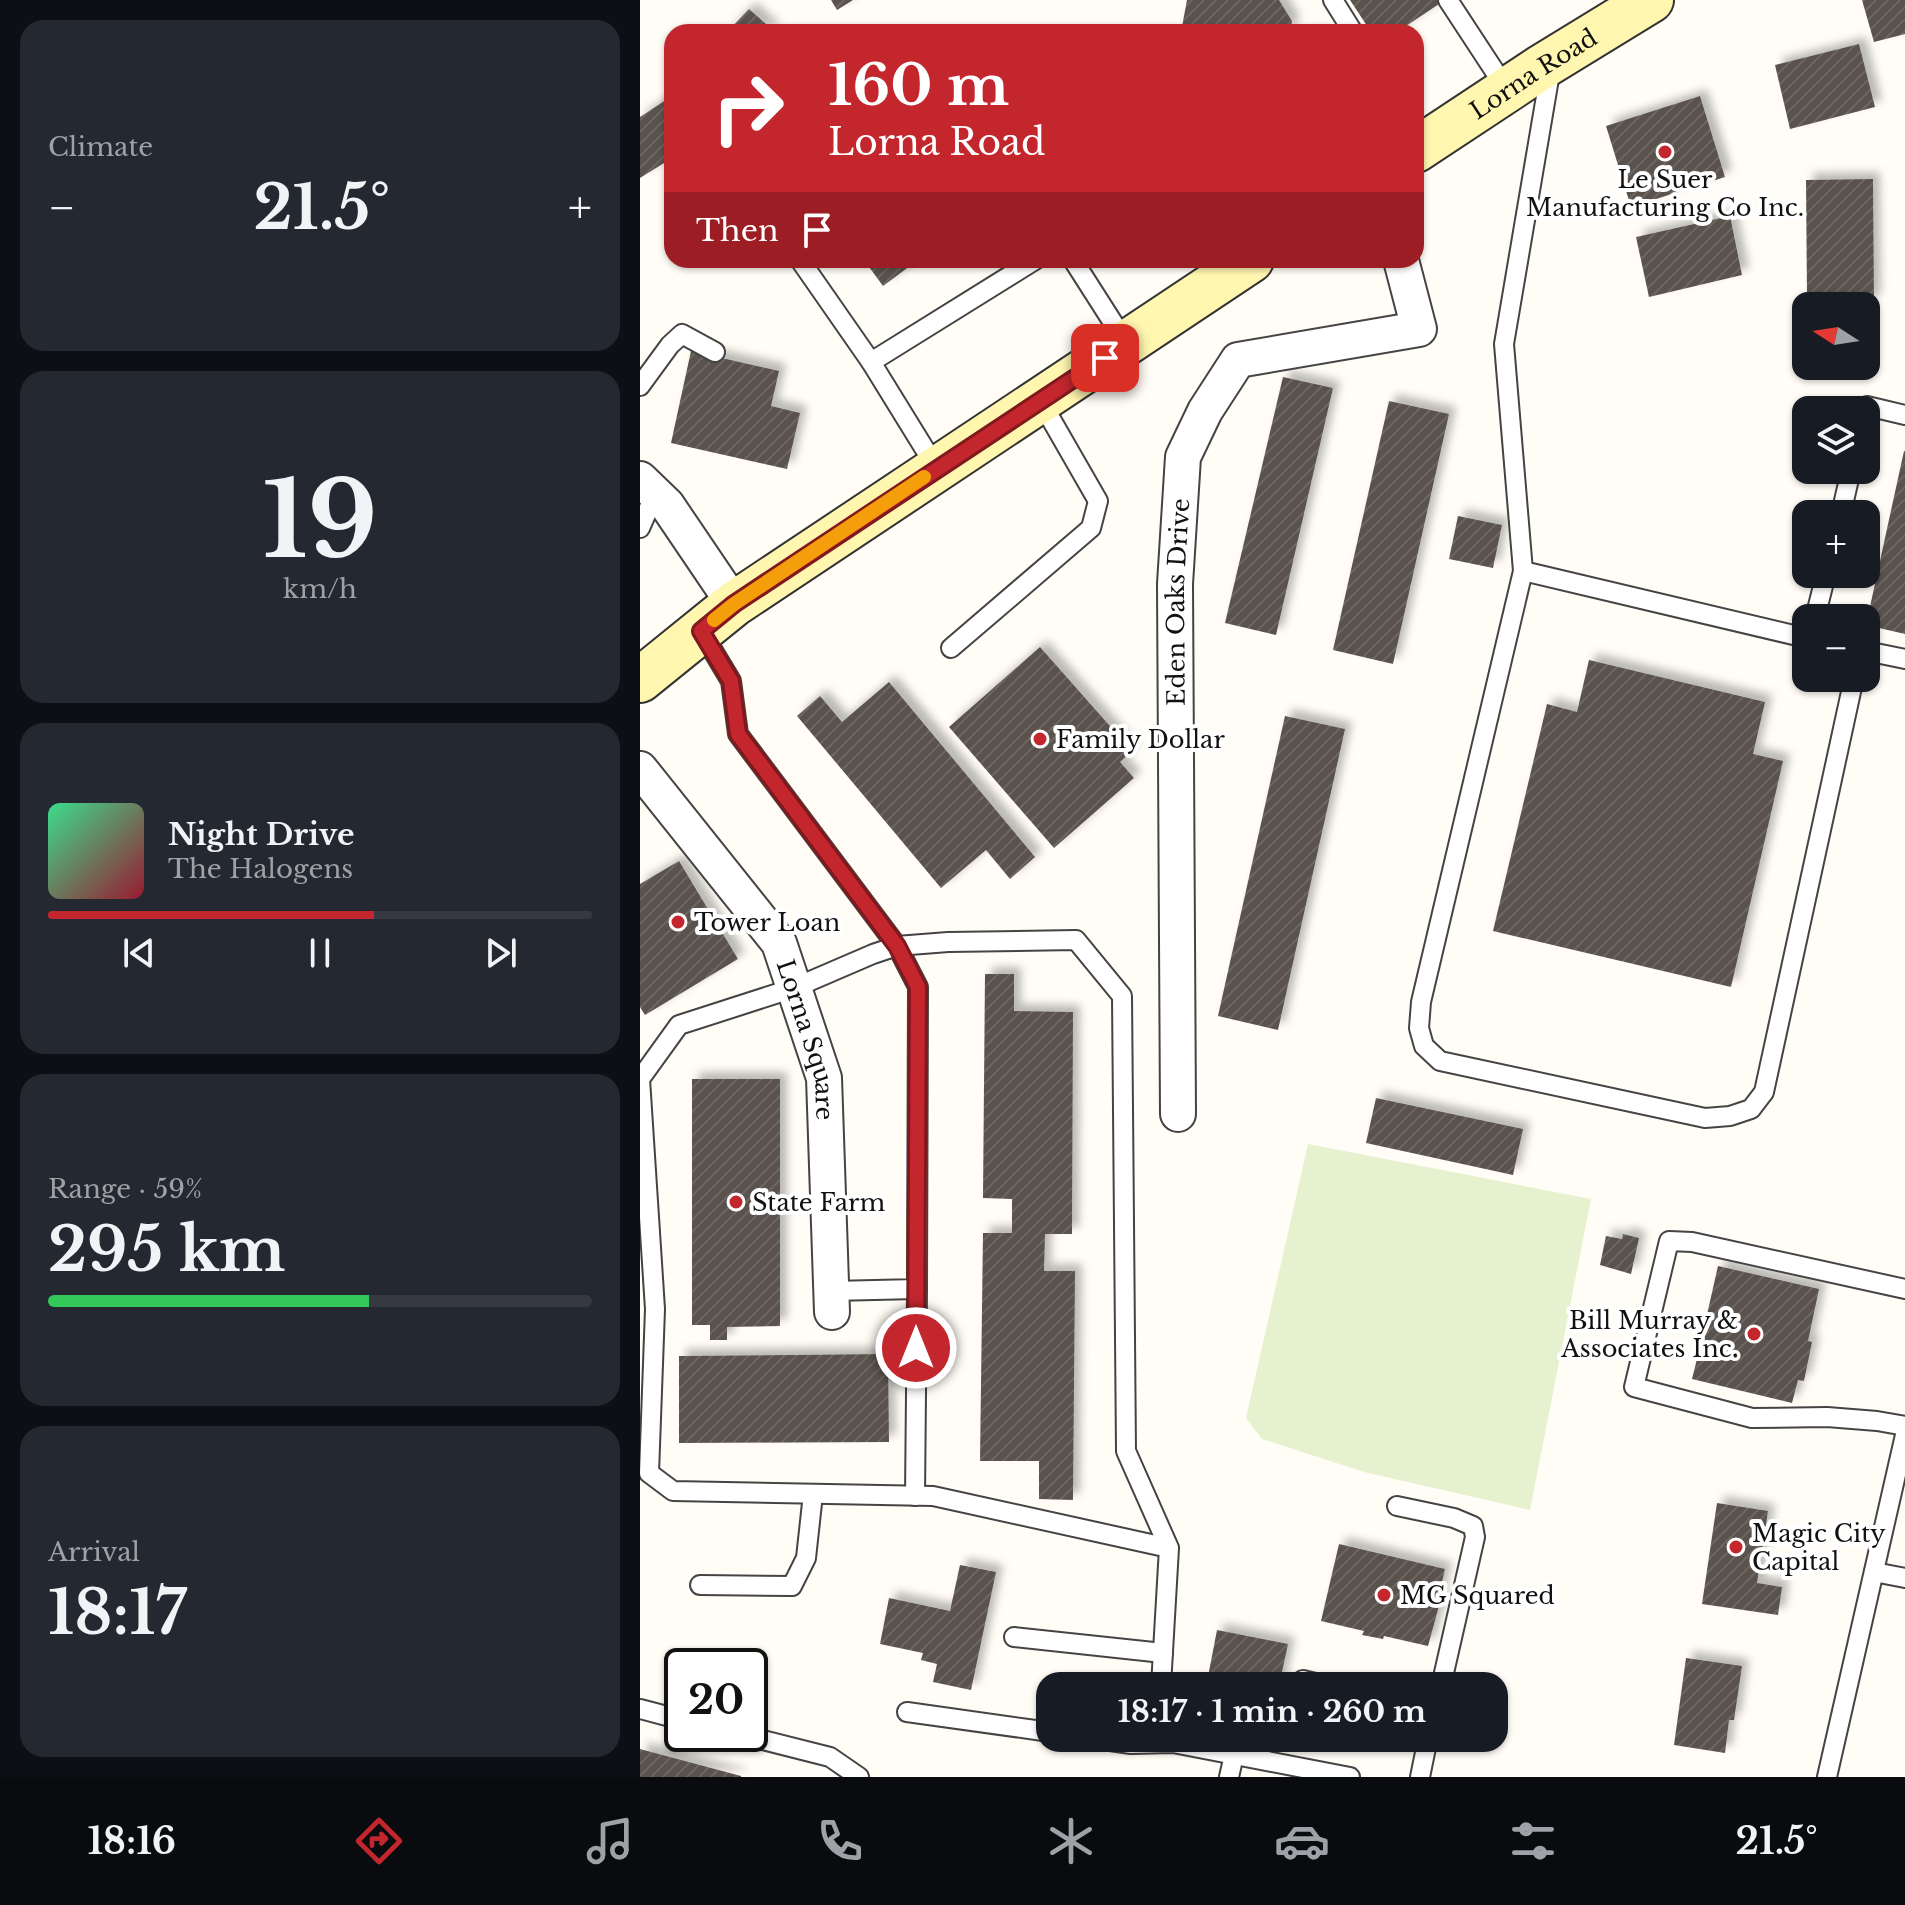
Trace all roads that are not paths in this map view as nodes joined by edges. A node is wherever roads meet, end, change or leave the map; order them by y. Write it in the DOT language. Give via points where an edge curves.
graph roads {
  1 [pos="1333,0"];
  2 [pos="1448,0"];
  3 [pos="1651,0"];
  4 [pos="1348,24"];
  5 [pos="1552,60"];
  6 [pos="1507,90"];
  7 [pos="1424,139"];
  8 [pos="806,268"];
  9 [pos="1022,268"];
  10 [pos="1078,268"];
  11 [pos="1239,268"];
  12 [pos="1403,268"];
  13 [pos="1126,343"];
  14 [pos="715,352"];
  15 [pos="871,362"];
  16 [pos="640,386"];
  17 [pos="1040,400"];
  18 [pos="1880,411"];
  19 [pos="1905,415"];
  20 [pos="937,469"];
  21 [pos="648,486"];
  22 [pos="640,528"];
  23 [pos="1523,571"];
  24 [pos="717,618"];
  25 [pos="1792,635"];
  26 [pos="951,648"];
  27 [pos="1880,654"];
  28 [pos="1905,659"];
  29 [pos="640,680"];
  30 [pos="1851,692"];
  31 [pos="640,769"];
  32 [pos="897,946"];
  33 [pos="794,988"];
  34 [pos="1178,1114"];
  35 [pos="917,1289"];
  36 [pos="1905,1289"];
  37 [pos="832,1301"];
  38 [pos="1905,1426"];
  39 [pos="1905,1435"];
  40 [pos="813,1494"];
  41 [pos="915,1496"];
  42 [pos="1397,1506"];
  43 [pos="1169,1548"];
  44 [pos="1874,1572"];
  45 [pos="1905,1578"];
  46 [pos="700,1585"];
  47 [pos="1014,1637"];
  48 [pos="1163,1653"];
  49 [pos="1162,1672"];
  50 [pos="1444,1672"];
  51 [pos="640,1709"];
  52 [pos="907,1712"];
  53 [pos="664,1715"];
  54 [pos="1036,1730"];
  55 [pos="768,1741"];
  56 [pos="1221,1752"];
  57 [pos="1425,1752"];
  58 [pos="1234,1755"];
  59 [pos="859,1777"];
  60 [pos="1229,1777"];
  61 [pos="1350,1777"];
  62 [pos="1420,1777"];
  63 [pos="1827,1777"];
  1 -- 4 [label="lane"];
  2 -- 6 [label="lane"];
  3 -- 5 [label="street, Lorna Road"];
  5 -- 6 [label="street, Lorna Road"];
  5 -- 23 [label="lane" via="1504,344"];
  6 -- 7 [label="street, Lorna Road"];
  8 -- 15 [label="lane"];
  9 -- 15 [label="lane"];
  10 -- 13 [label="lane"];
  11 -- 13 [label="street"];
  12 -- 34 [label="street, Eden Oaks Drive" via="1419,329 1238,360 1183,457 1175,584"];
  13 -- 17 [label="street"];
  14 -- 16 [label="lane" via="682,334"];
  15 -- 20 [label="lane"];
  17 -- 20 [label="street"];
  17 -- 26 [label="lane" via="1098,501 1091,528"];
  18 -- 19 [label="lane"];
  20 -- 24 [label="street"];
  21 -- 22 [label="lane"];
  21 -- 24 [label="street" via="667,505"];
  23 -- 25 [label="lane"];
  23 -- 30 [label="lane" via="1421,1002 1424,1046 1440,1061 1705,1118 1751,1109 1764,1092"];
  24 -- 29 [label="street"];
  24 -- 32 [label="lane" via="738,734"];
  27 -- 28 [label="lane"];
  31 -- 33 [label="street, Lorna Square" via="779,943"];
  32 -- 33 [label="lane"];
  32 -- 35 [label="lane" via="918,987"];
  32 -- 43 [label="lane" via="1076,940 1122,996 1126,1451"];
  33 -- 37 [label="street, Lorna Square" via="824,1078"];
  33 -- 40 [label="lane" via="679,1025 640,1079 655,1309 649,1473 673,1491"];
  35 -- 37 [label="lane"];
  35 -- 41 [label="lane"];
  36 -- 38 [label="lane" via="1669,1241 1634,1387 1752,1418 1827,1417"];
  39 -- 44 [label="lane"];
  40 -- 41 [label="lane"];
  40 -- 46 [label="lane" via="806,1558 792,1586"];
  41 -- 43 [label="lane"];
  42 -- 50 [label="lane" via="1473,1526 1475,1537"];
  43 -- 48 [label="lane"];
  44 -- 45 [label="lane"];
  44 -- 63 [label="lane"];
  47 -- 48 [label="lane"];
  48 -- 49 [label="lane"];
  51 -- 53 [label="lane"];
  52 -- 54 [label="lane"];
  55 -- 59 [label="lane" via="830,1757"];
  56 -- 58 [label="lane"];
  57 -- 62 [label="lane"];
  58 -- 60 [label="lane"];
  58 -- 61 [label="lane"];
}
